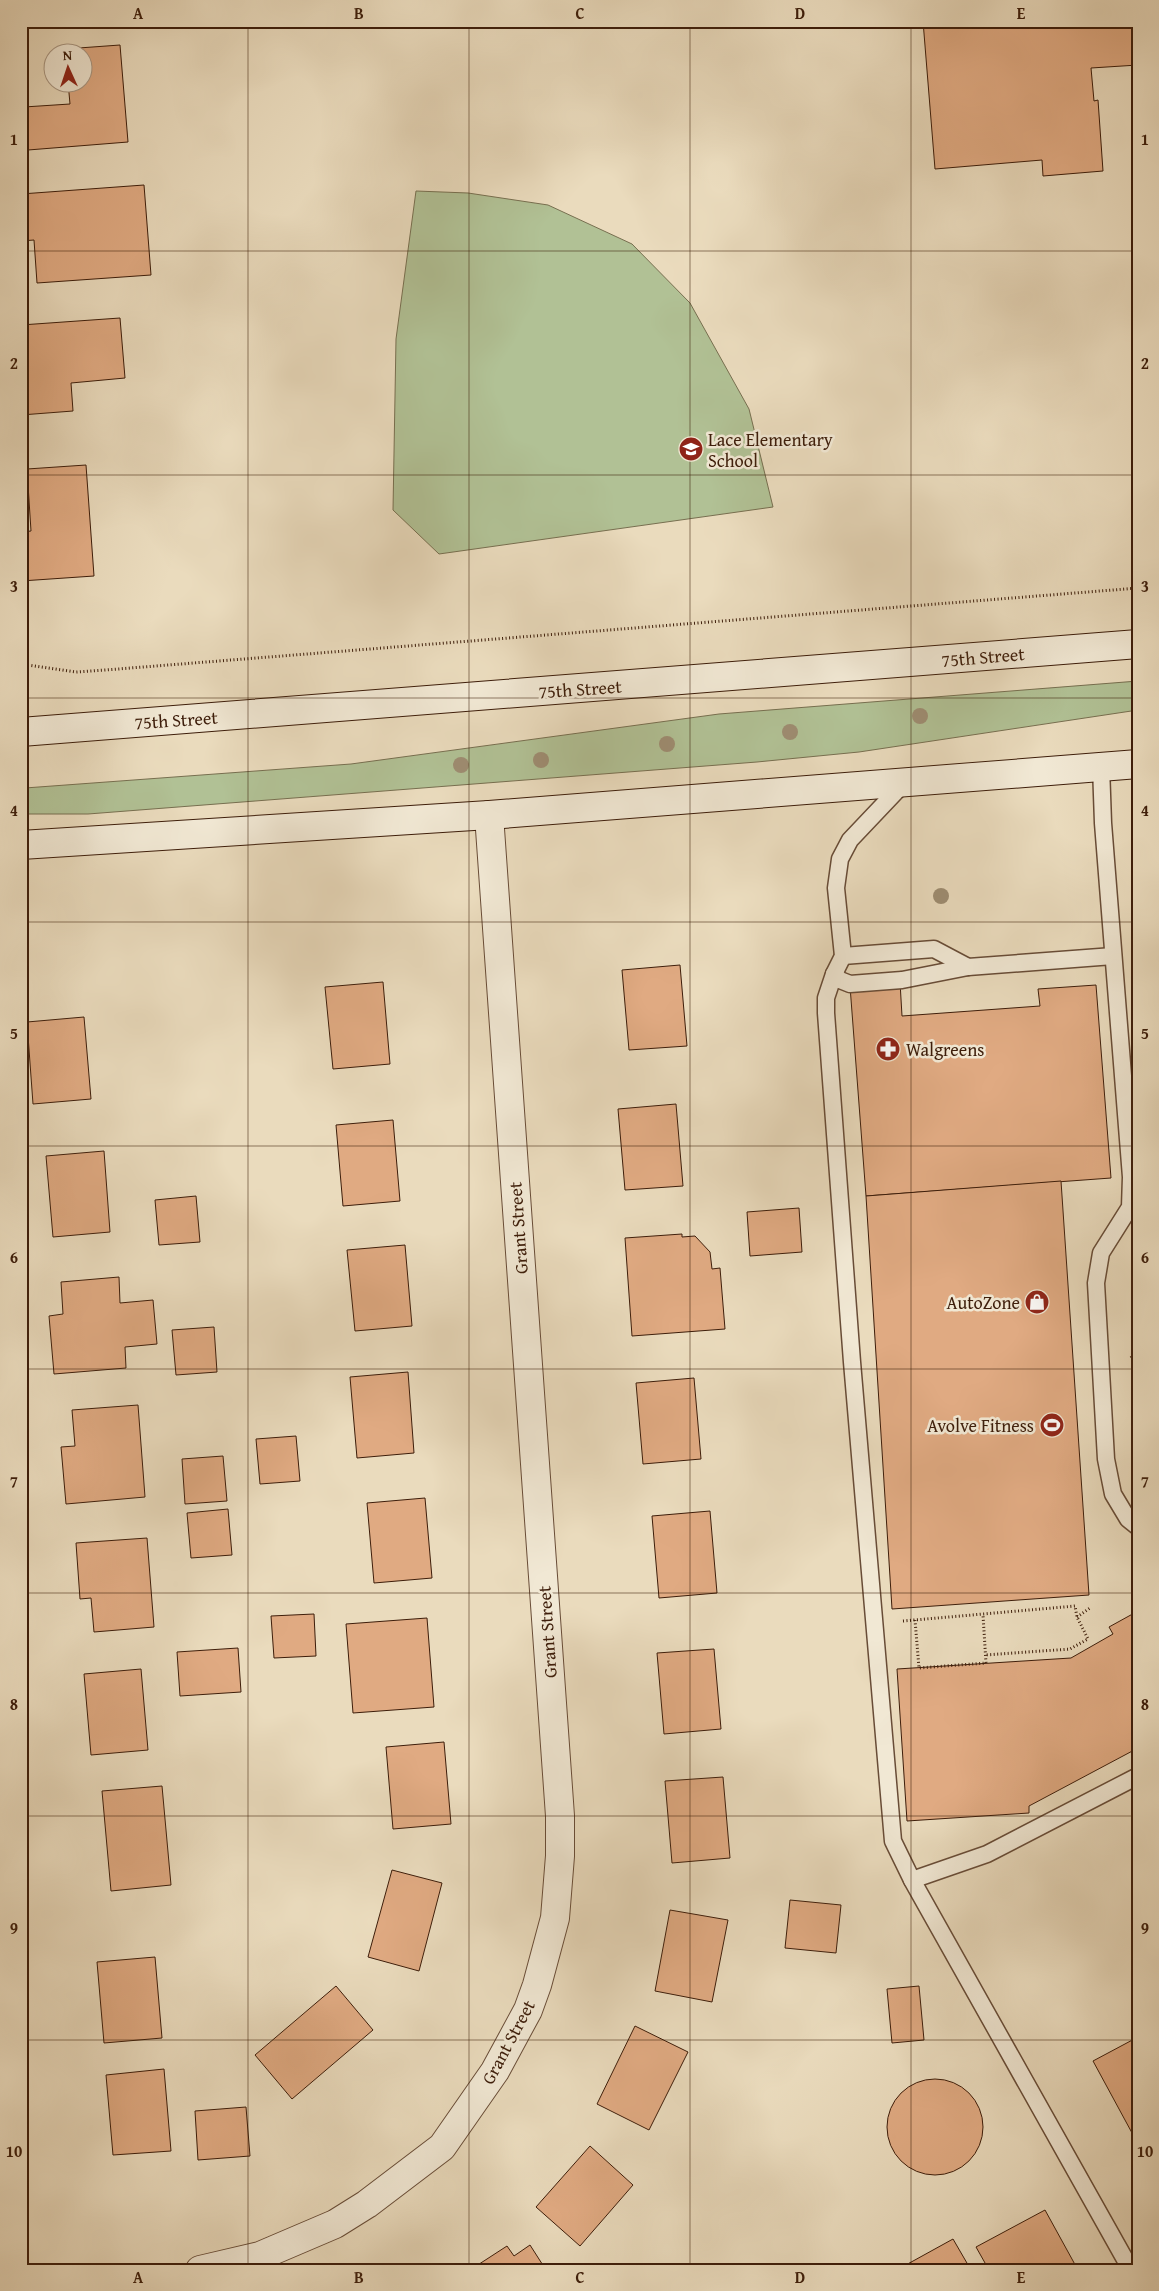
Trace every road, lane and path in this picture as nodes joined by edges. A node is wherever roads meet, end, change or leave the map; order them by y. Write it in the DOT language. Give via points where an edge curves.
graph roads {
  1 [pos="1138,588"];
  2 [pos="1138,644"];
  3 [pos="21,664"];
  4 [pos="21,732"];
  5 [pos="1138,764"];
  6 [pos="1101,766"];
  7 [pos="905,782"];
  8 [pos="489,815"];
  9 [pos="21,846"];
  10 [pos="843,956"];
  11 [pos="1114,956"];
  12 [pos="968,967"];
  13 [pos="834,974"];
  14 [pos="1138,1527"];
  15 [pos="1090,1608"];
  16 [pos="983,1614"];
  17 [pos="1077,1617"];
  18 [pos="915,1620"];
  19 [pos="875,1624"];
  20 [pos="986,1655"];
  21 [pos="1138,1776"];
  22 [pos="912,1880"];
  23 [pos="200,2270"];
  24 [pos="1131,2270"];
  1 -- 3 [label="path" via="76,672"];
  2 -- 4 [label="main road, 75th Street"];
  5 -- 6 [label="main road"];
  6 -- 7 [label="main road"];
  6 -- 11 [label="lane"];
  7 -- 8 [label="main road"];
  7 -- 10 [label="lane" via="850,840 840,859 836,888"];
  8 -- 9 [label="main road"];
  8 -- 23 [label="main road, Grant Street" via="560,1816 555,1918 538,1985 528,2010 495,2071 442,2147 335,2224 260,2256"];
  10 -- 12 [label="lane" via="934,949"];
  10 -- 13 [label="lane"];
  11 -- 12 [label="lane"];
  11 -- 14 [label="lane" via="1131,1177 1130,1207 1101,1253 1096,1283 1107,1465 1113,1494 1128,1519"];
  12 -- 13 [label="lane" via="902,980 850,984"];
  13 -- 19 [label="lane" via="826,998 826,1013"];
  15 -- 17 [label="path"];
  16 -- 17 [label="path" via="1075,1606"];
  16 -- 18 [label="path"];
  16 -- 20 [label="path"];
  17 -- 20 [label="path" via="1088,1639 1070,1649"];
  18 -- 19 [label="path"];
  18 -- 20 [label="path" via="919,1668 986,1664"];
  19 -- 22 [label="lane" via="893,1841"];
  21 -- 22 [label="lane" via="987,1854"];
  22 -- 24 [label="lane"];
}
